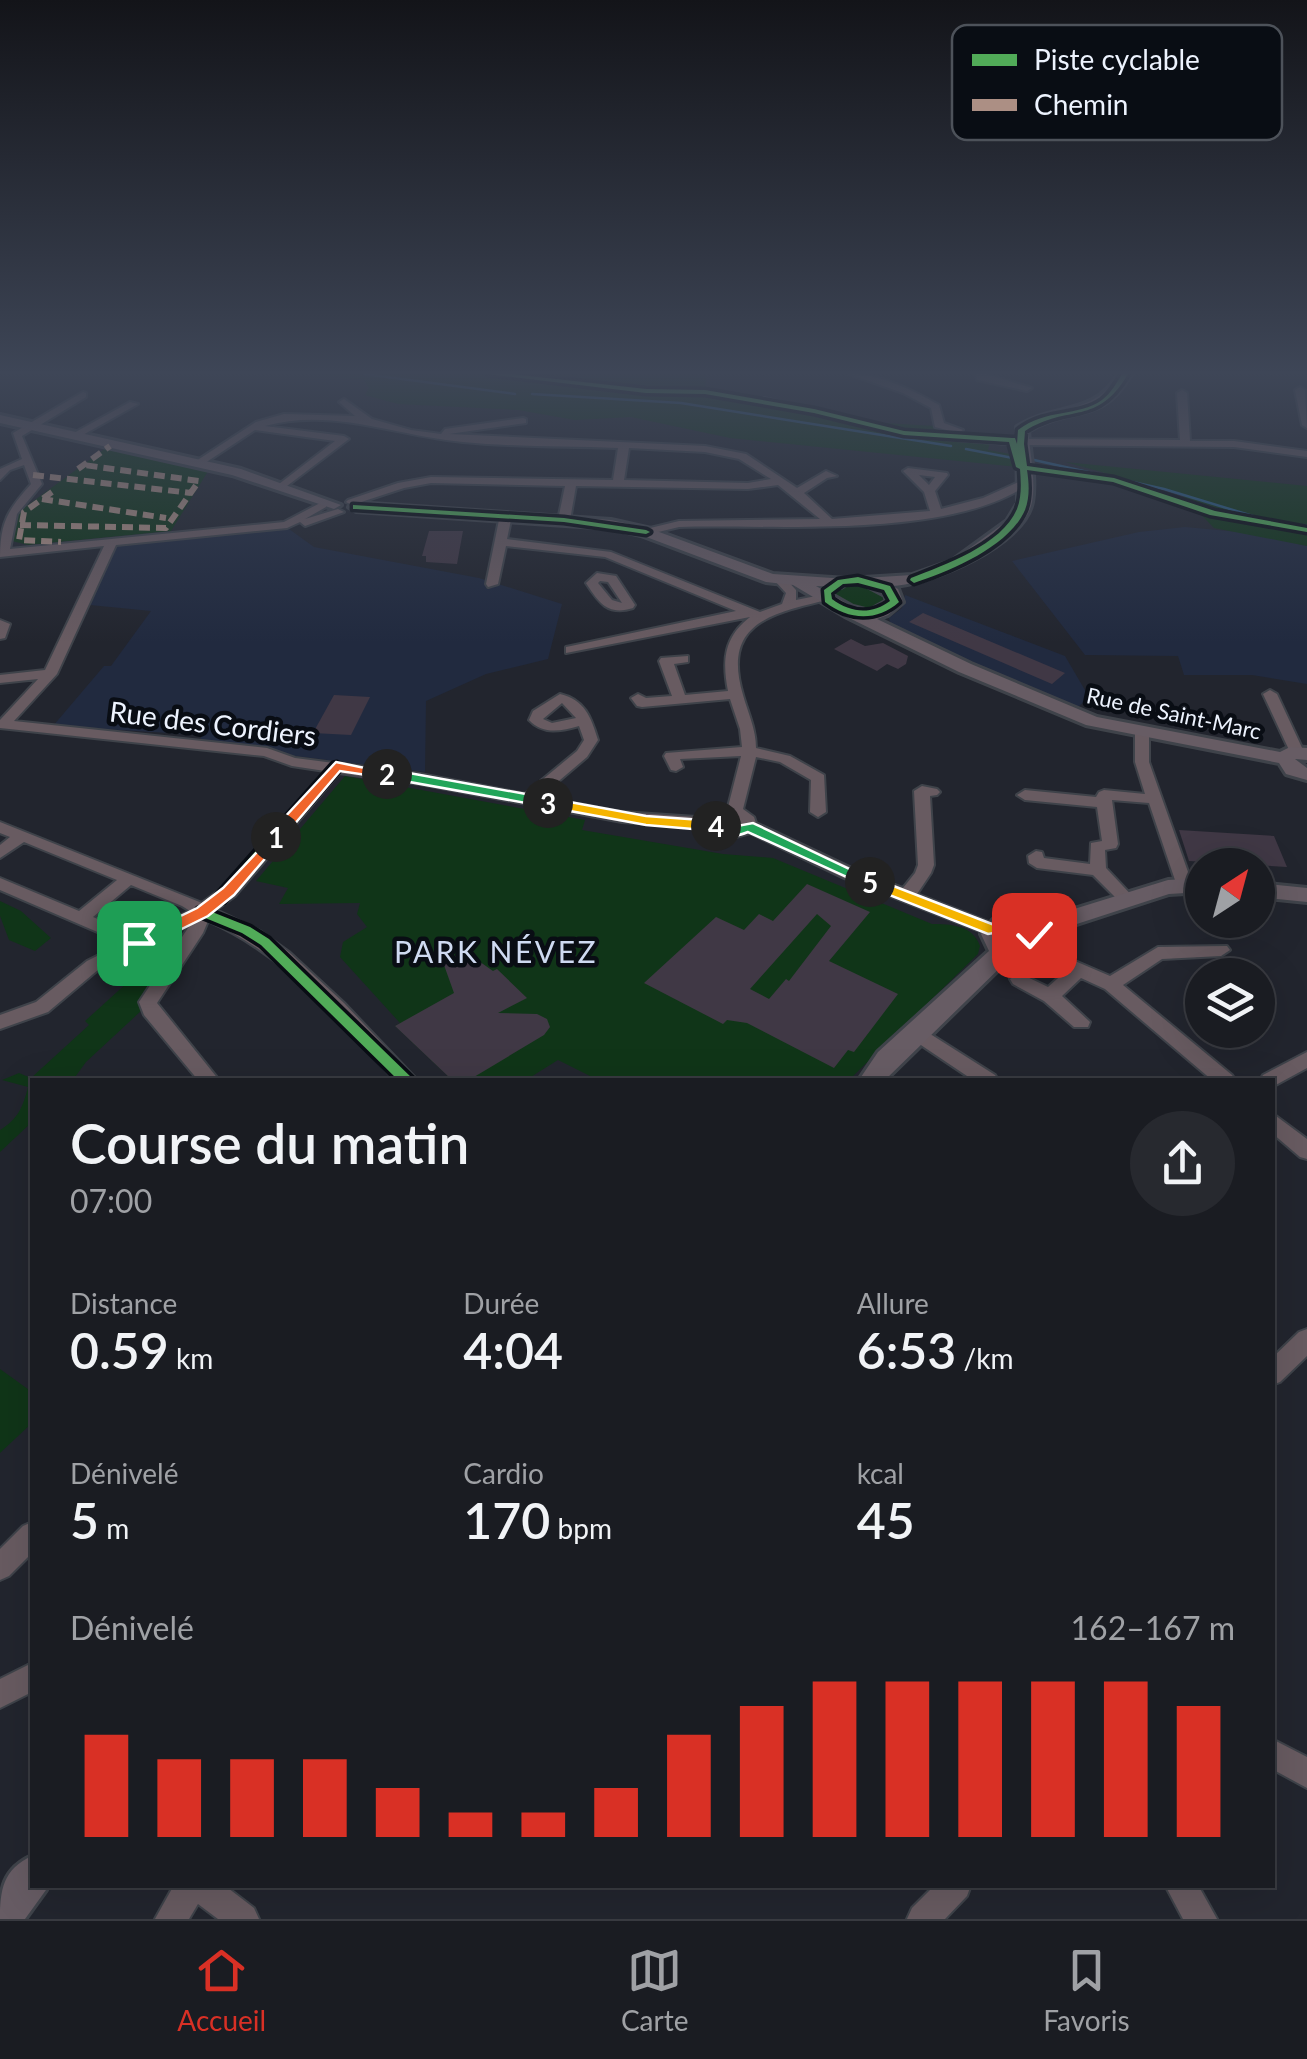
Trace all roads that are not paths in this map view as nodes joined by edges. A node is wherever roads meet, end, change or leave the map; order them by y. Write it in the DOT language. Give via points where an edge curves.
graph roads {
  1 [pos="29,464"];
  2 [pos="200,464"];
  3 [pos="312,464"];
  4 [pos="621,464"];
  5 [pos="755,464"];
  6 [pos="1023,464"];
  7 [pos="832,476"];
  8 [pos="570,482"];
  9 [pos="618,482"];
  10 [pos="776,482"];
  11 [pos="1026,483"];
  12 [pos="283,486"];
  13 [pos="928,491"];
  14 [pos="795,494"];
  15 [pos="375,501"];
  16 [pos="331,508"];
  17 [pos="936,512"];
  18 [pos="506,515"];
  19 [pos="564,520"];
  20 [pos="827,520"];
  21 [pos="287,526"];
  22 [pos="646,532"];
  23 [pos="112,541"];
  24 [pos="500,542"];
  25 [pos="1,552"];
  26 [pos="625,560"];
  27 [pos="602,576"];
  28 [pos="914,580"];
  29 [pos="787,582"];
  30 [pos="841,582"];
  31 [pos="871,582"];
  32 [pos="492,584"];
  33 [pos="895,597"];
  34 [pos="831,601"];
  35 [pos="787,606"];
  36 [pos="880,612"];
  37 [pos="851,613"];
  38 [pos="755,614"];
  39 [pos="716,621"];
  40 [pos="0,624"];
  41 [pos="739,630"];
  42 [pos="891,633"];
  43 [pos="0,635"];
  44 [pos="571,650"];
  45 [pos="683,659"];
  46 [pos="50,674"];
  47 [pos="0,679"];
  48 [pos="735,694"];
  49 [pos="1270,694"];
  50 [pos="638,698"];
  51 [pos="680,698"];
  52 [pos="584,720"];
  53 [pos="2,724"];
  54 [pos="1141,741"];
  55 [pos="749,750"];
  56 [pos="1301,765"];
  57 [pos="336,766"];
  58 [pos="676,766"];
  59 [pos="932,792"];
  60 [pos="1025,795"];
  61 [pos="528,799"];
  62 [pos="1154,799"];
  63 [pos="1104,803"];
  64 [pos="735,811"];
  65 [pos="818,812"];
  66 [pos="715,823"];
  67 [pos="748,826"];
  68 [pos="0,827"];
  69 [pos="22,836"];
  70 [pos="0,853"];
  71 [pos="1036,856"];
  72 [pos="1185,866"];
  73 [pos="1098,870"];
  74 [pos="129,878"];
  75 [pos="0,884"];
  76 [pos="1185,887"];
  77 [pos="1275,892"];
  78 [pos="1307,895"];
  79 [pos="906,896"];
  80 [pos="1128,900"];
  81 [pos="202,912"];
  82 [pos="81,918"];
  83 [pos="998,940"];
  84 [pos="1032,940"];
  85 [pos="139,943"];
  86 [pos="1221,950"];
  87 [pos="1079,970"];
  88 [pos="1019,979"];
  89 [pos="1111,984"];
  90 [pos="1050,996"];
  91 [pos="0,1022"];
  92 [pos="1082,1022"];
  93 [pos="916,1032"];
  94 [pos="1307,1059"];
  95 [pos="207,1078"];
  96 [pos="405,1078"];
  97 [pos="873,1078"];
  98 [pos="985,1078"];
  99 [pos="1223,1078"];
  100 [pos="1274,1078"];
  101 [pos="1275,1124"];
  102 [pos="1307,1151"];
  103 [pos="1307,1340"];
  104 [pos="1275,1371"];
  105 [pos="30,1537"];
  106 [pos="0,1567"];
  107 [pos="30,1678"];
  108 [pos="0,1694"];
  109 [pos="1275,1755"];
  110 [pos="1307,1774"];
  111 [pos="30,1879"];
  112 [pos="194,1888"];
  113 [pos="200,1888"];
  114 [pos="953,1888"];
  115 [pos="1182,1888"];
  116 [pos="0,1918"];
  117 [pos="171,1919"];
  118 [pos="243,1919"];
  119 [pos="923,1919"];
  120 [pos="1201,1919"];
  1 -- 25 [label="street" via="37,484 12,513"];
  2 -- 12 [label="main road"];
  3 -- 12 [label="street"];
  4 -- 9 [label="street"];
  5 -- 10 [label="street"];
  6 -- 11 [label="main road"];
  7 -- 14 [label="street"];
  8 -- 9 [label="street"];
  8 -- 15 [label="street" via="431,480"];
  8 -- 19 [label="street"];
  9 -- 10 [label="street"];
  10 -- 14 [label="street"];
  11 -- 17 [label="street"];
  11 -- 28 [label="main road" via="1025,503 1012,524 956,564"];
  12 -- 16 [label="main road"];
  13 -- 17 [label="street"];
  14 -- 20 [label="street"];
  15 -- 16 [label="main road"];
  15 -- 18 [label="main road"];
  16 -- 21 [label="street" via="311,523"];
  16 -- 23 [label="street" via="287,526"];
  17 -- 20 [label="street"];
  18 -- 19 [label="main road"];
  18 -- 24 [label="street"];
  19 -- 22 [label="main road"];
  20 -- 22 [label="street" via="689,523"];
  22 -- 29 [label="main road"];
  23 -- 25 [label="street"];
  23 -- 46 [label="street"];
  24 -- 26 [label="street"];
  24 -- 32 [label="street"];
  26 -- 27 [label="street"];
  26 -- 38 [label="street"];
  28 -- 31 [label="main road"];
  28 -- 33 [label="main road"];
  29 -- 30 [label="main road"];
  29 -- 34 [label="main road"];
  29 -- 35 [label="street" via="793,595"];
  30 -- 31 [label="main road"];
  30 -- 34 [label="main road" via="830,588"];
  31 -- 33 [label="main road"];
  33 -- 36 [label="main road"];
  34 -- 35 [label="street"];
  34 -- 37 [label="main road, Rue de Saint-Marc"];
  35 -- 38 [label="street"];
  36 -- 37 [label="main road"];
  36 -- 42 [label="main road"];
  37 -- 42 [label="main road, Rue de Saint-Marc"];
  38 -- 39 [label="street"];
  38 -- 41 [label="street"];
  39 -- 41 [label="street"];
  39 -- 44 [label="street"];
  40 -- 43 [label="street"];
  41 -- 48 [label="street" via="728,655"];
  42 -- 54 [label="main road, Rue de Saint-Marc"];
  45 -- 51 [label="street" via="666,660"];
  46 -- 47 [label="street"];
  46 -- 53 [label="street"];
  48 -- 51 [label="street"];
  48 -- 55 [label="street"];
  49 -- 56 [label="street"];
  50 -- 51 [label="street"];
  52 -- 61 [label="street" via="590,746"];
  53 -- 57 [label="street, Rue des Cordiers" via="267,752"];
  54 -- 56 [label="main road, Rue de Saint-Marc"];
  54 -- 62 [label="street"];
  55 -- 58 [label="street" via="671,756"];
  55 -- 64 [label="street"];
  55 -- 65 [label="street" via="819,778"];
  57 -- 61 [label="street, Rue des Cordiers"];
  57 -- 81 [label="street" via="228,892"];
  59 -- 79 [label="street" via="922,791 925,872"];
  60 -- 63 [label="street"];
  61 -- 66 [label="street, Rue des Cordiers" via="646,820"];
  62 -- 63 [label="street" via="1104,794"];
  62 -- 72 [label="street"];
  63 -- 73 [label="street" via="1110,844 1096,847"];
  64 -- 66 [label="street" via="720,814"];
  64 -- 67 [label="street" via="747,817"];
  66 -- 67 [label="street, Rue des Cordiers" via="732,833"];
  67 -- 79 [label="street"];
  68 -- 69 [label="street"];
  69 -- 70 [label="street"];
  69 -- 74 [label="street"];
  71 -- 73 [label="street" via="1037,863"];
  73 -- 80 [label="street"];
  74 -- 81 [label="street"];
  74 -- 82 [label="street"];
  75 -- 82 [label="street"];
  76 -- 80 [label="main road"];
  77 -- 78 [label="main road"];
  79 -- 83 [label="street"];
  80 -- 84 [label="main road"];
  81 -- 85 [label="street"];
  81 -- 95 [label="street" via="150,996 150,1010"];
  81 -- 96 [label="street" via="265,942"];
  82 -- 85 [label="street"];
  83 -- 84 [label="main road" via="1020,954"];
  83 -- 93 [label="main road"];
  84 -- 87 [label="street"];
  85 -- 91 [label="street" via="92,965 42,1007"];
  86 -- 89 [label="street" via="1158,952"];
  87 -- 89 [label="street"];
  87 -- 90 [label="street"];
  88 -- 90 [label="street"];
  89 -- 99 [label="street"];
  90 -- 92 [label="street"];
  93 -- 97 [label="main road"];
  93 -- 98 [label="street"];
  94 -- 100 [label="street"];
  101 -- 102 [label="street"];
  103 -- 104 [label="street"];
  105 -- 106 [label="street"];
  107 -- 108 [label="street"];
  109 -- 110 [label="street"];
  111 -- 116 [label="main road"];
  112 -- 117 [label="street"];
  113 -- 118 [label="street"];
  114 -- 119 [label="street"];
  115 -- 120 [label="street"];
}
